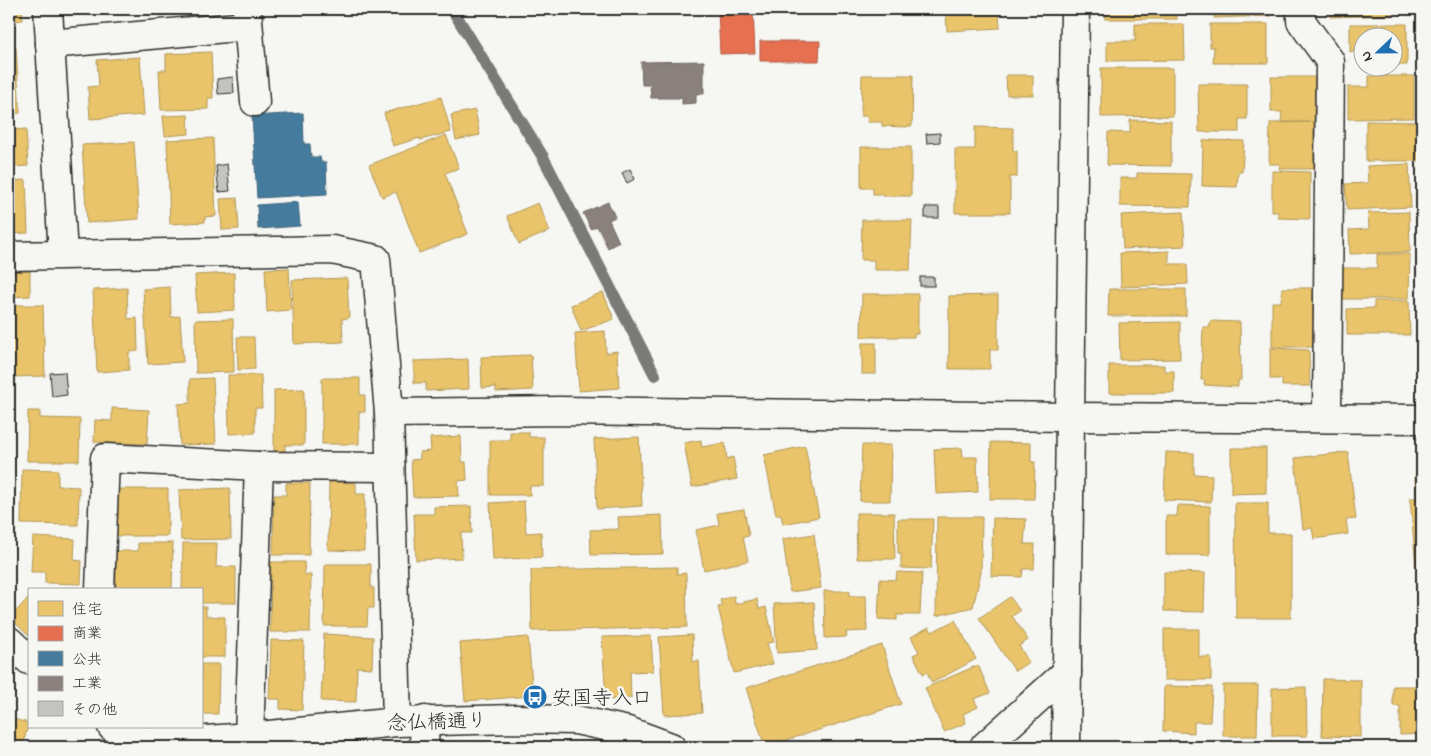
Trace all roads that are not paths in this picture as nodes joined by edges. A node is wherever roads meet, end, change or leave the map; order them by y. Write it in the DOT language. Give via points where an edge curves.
graph roads {
  1 [pos="48,9"];
  2 [pos="1075,9"];
  3 [pos="1301,9"];
  4 [pos="248,18"];
  5 [pos="50,44"];
  6 [pos="255,102"];
  7 [pos="63,254"];
  8 [pos="9,256"];
  9 [pos="389,413"];
  10 [pos="1071,417"];
  11 [pos="1327,418"];
  12 [pos="1422,419"];
  13 [pos="259,466"];
  14 [pos="390,467"];
  15 [pos="100,588"];
  16 [pos="9,642"];
  17 [pos="28,659"];
  18 [pos="1067,672"];
  19 [pos="425,720"];
  20 [pos="397,722"];
  21 [pos="114,728"];
  22 [pos="249,737"];
  23 [pos="424,747"];
  24 [pos="671,747"];
  25 [pos="984,747"];
  26 [pos="1066,747"];
  1 -- 5 [label="street"];
  2 -- 10 [label="street"];
  3 -- 11 [label="street" via="1301,21 1330,61"];
  4 -- 5 [label="street"];
  4 -- 6 [label="street"];
  5 -- 7 [label="street"];
  7 -- 8 [label="street"];
  7 -- 9 [label="street" via="332,250 376,260"];
  9 -- 10 [label="street" via="559,411"];
  9 -- 14 [label="street"];
  10 -- 11 [label="street"];
  10 -- 18 [label="street"];
  11 -- 12 [label="street"];
  13 -- 14 [label="street"];
  13 -- 15 [label="street" via="105,458"];
  13 -- 22 [label="street"];
  14 -- 20 [label="street"];
  16 -- 17 [label="street"];
  18 -- 25 [label="street"];
  18 -- 26 [label="street"];
  19 -- 20 [label="street, 念仏橋通り"];
  19 -- 23 [label="street"];
  19 -- 24 [label="street, 念仏橋通り" via="576,720 628,731"];
  20 -- 22 [label="street, 念仏橋通り"];
  21 -- 22 [label="street, 念仏橋通り" via="139,740"];
}
